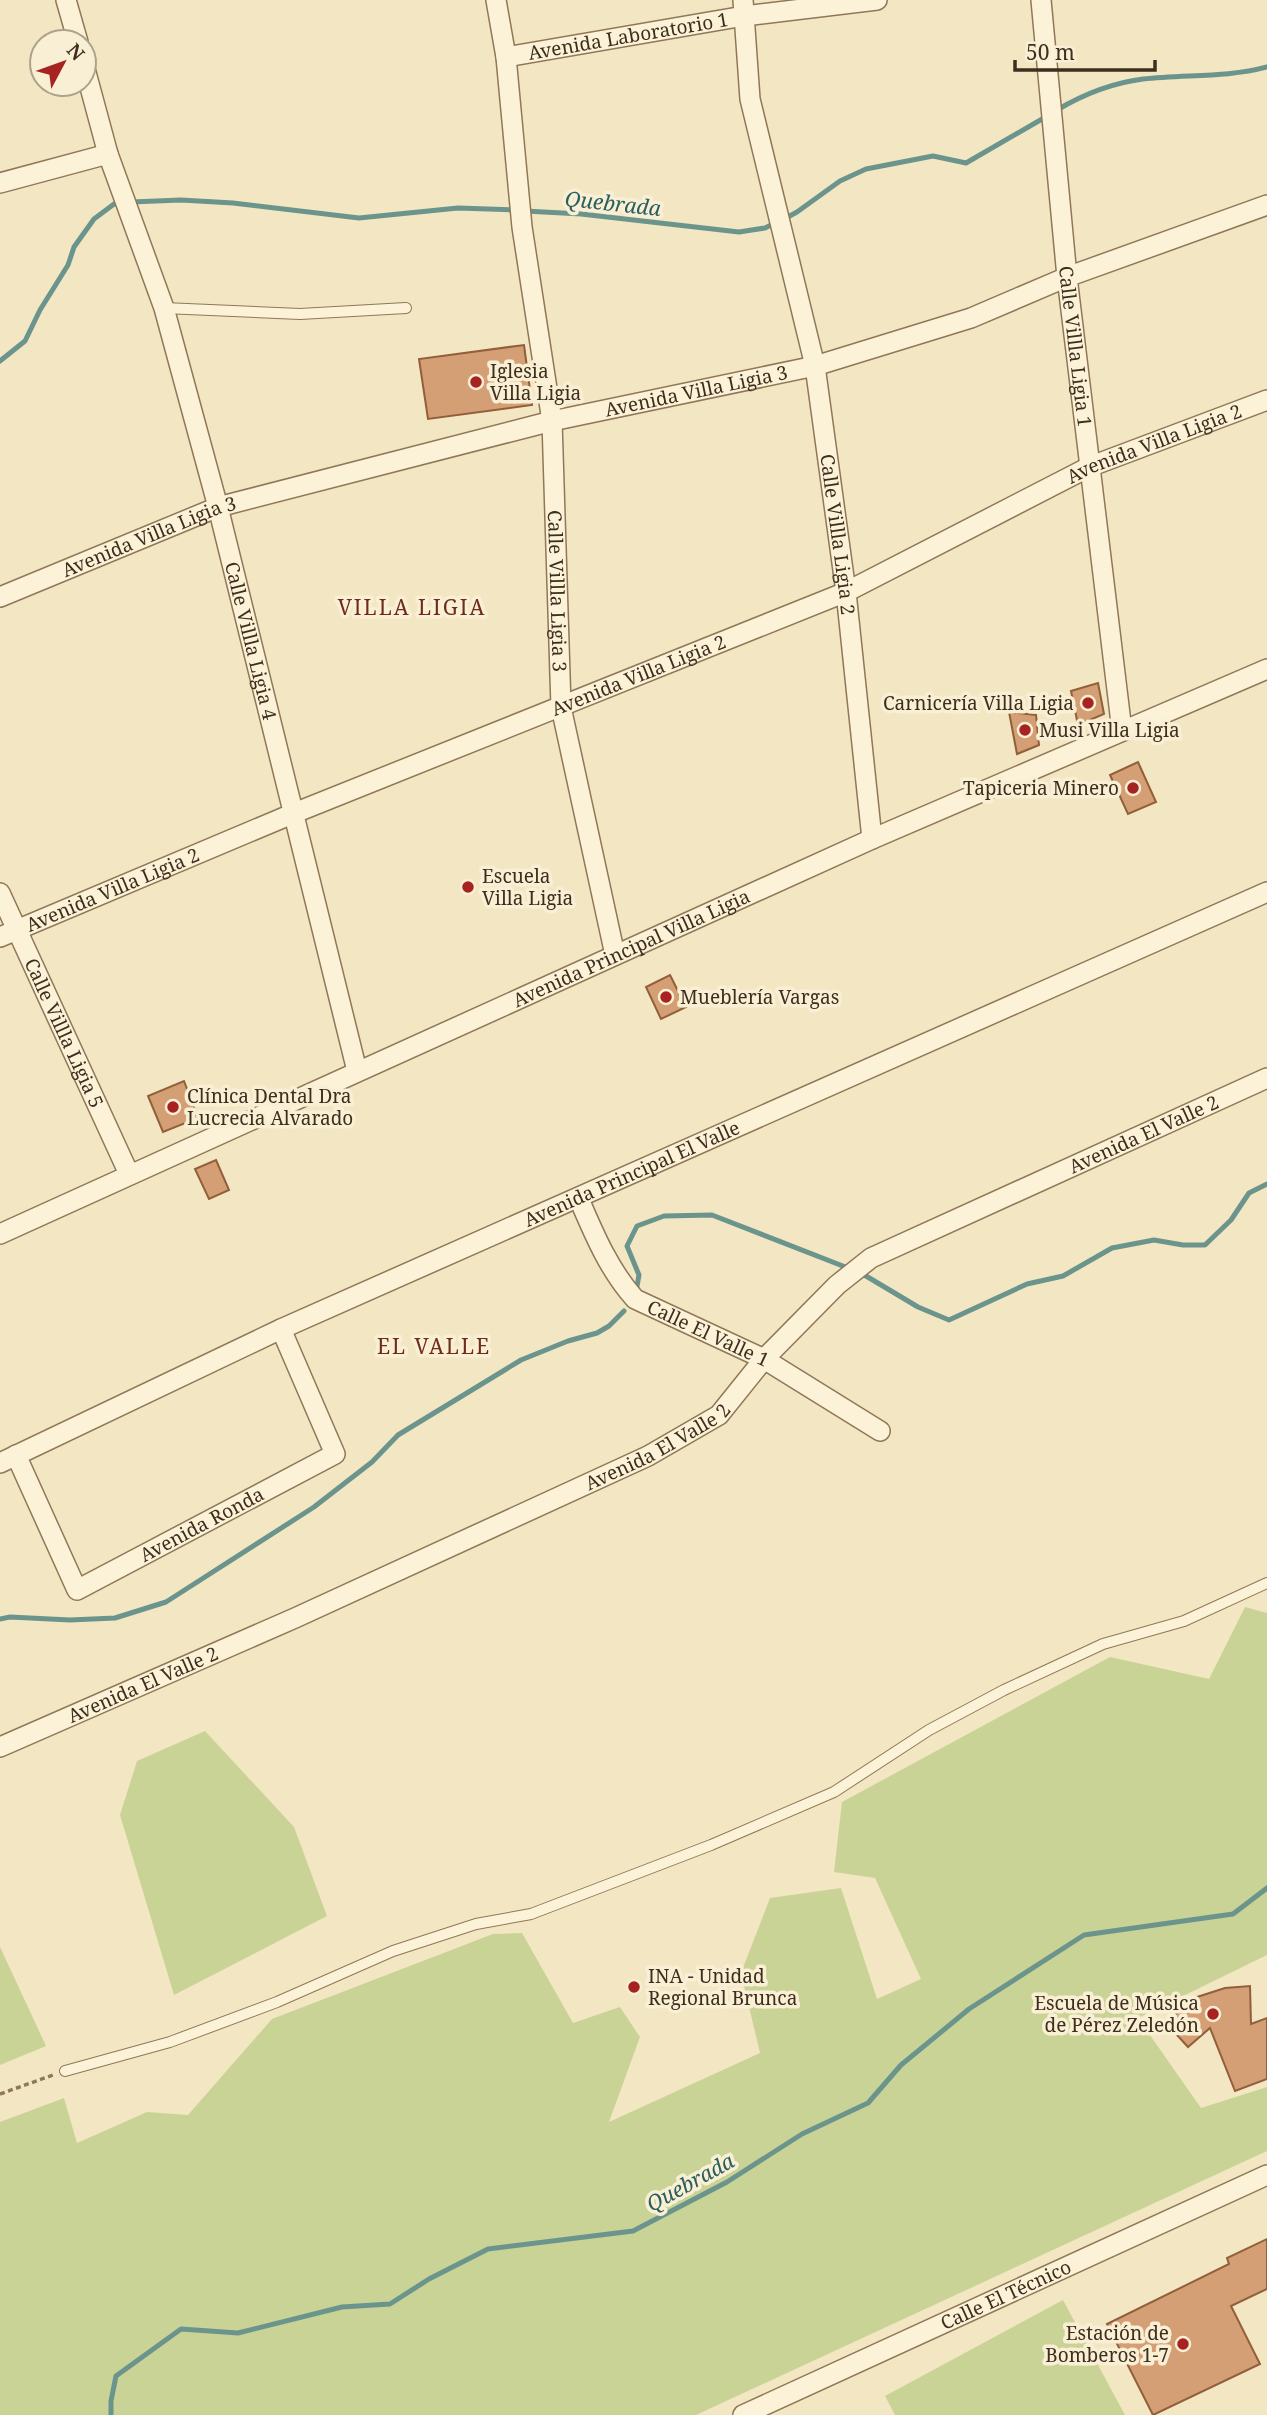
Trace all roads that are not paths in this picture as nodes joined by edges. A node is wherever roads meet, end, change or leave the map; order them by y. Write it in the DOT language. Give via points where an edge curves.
graph roads {
  1 [pos="66,0"];
  2 [pos="496,0"];
  3 [pos="877,0"];
  4 [pos="1041,0"];
  5 [pos="743,8"];
  6 [pos="74,28"];
  7 [pos="506,57"];
  8 [pos="93,98"];
  9 [pos="108,154"];
  10 [pos="0,183"];
  11 [pos="1267,205"];
  12 [pos="1067,277"];
  13 [pos="164,308"];
  14 [pos="406,308"];
  15 [pos="815,366"];
  16 [pos="1267,400"];
  17 [pos="552,421"];
  18 [pos="1089,467"];
  19 [pos="218,507"];
  20 [pos="846,592"];
  21 [pos="0,597"];
  22 [pos="1267,669"];
  23 [pos="561,707"];
  24 [pos="1122,732"];
  25 [pos="292,814"];
  26 [pos="872,839"];
  27 [pos="1267,892"];
  28 [pos="0,893"];
  29 [pos="8,933"];
  30 [pos="615,955"];
  31 [pos="357,1071"];
  32 [pos="1267,1078"];
  33 [pos="130,1174"];
  34 [pos="579,1199"];
  35 [pos="0,1234"];
  36 [pos="281,1329"];
  37 [pos="764,1359"];
  38 [pos="880,1430"];
  39 [pos="8,1459"];
  40 [pos="1267,1583"];
  41 [pos="0,1747"];
  42 [pos="65,2071"];
  43 [pos="1267,2175"];
  44 [pos="743,2415"];
  1 -- 6 [label="street"];
  2 -- 7 [label="street, Calle Villla Ligia 3"];
  3 -- 5 [label="street, Avenida Laboratorio 1"];
  4 -- 12 [label="street, Calle Villla Ligia 1"];
  5 -- 7 [label="street, Avenida Laboratorio 1"];
  5 -- 15 [label="street, Calle Villla Ligia 2" via="750,99"];
  7 -- 17 [label="street, Calle Villla Ligia 3" via="522,223"];
  8 -- 9 [label="street, Calle Villla Ligia 4"];
  9 -- 10 [label="street"];
  9 -- 13 [label="street, Calle Villla Ligia 4"];
  11 -- 12 [label="street, Avenida Villa Ligia 3"];
  12 -- 15 [label="street, Avenida Villa Ligia 3" via="971,318"];
  12 -- 18 [label="street, Calle Villla Ligia 1"];
  13 -- 14 [label="lane" via="300,314"];
  13 -- 19 [label="street, Calle Villla Ligia 4"];
  15 -- 17 [label="street, Avenida Villa Ligia 3"];
  15 -- 20 [label="street, Calle Villla Ligia 2"];
  16 -- 18 [label="street, Avenida Villa Ligia 2"];
  17 -- 19 [label="street, Avenida Villa Ligia 3"];
  17 -- 23 [label="street, Calle Villla Ligia 3"];
  18 -- 20 [label="street, Avenida Villa Ligia 2"];
  18 -- 24 [label="street, Calle Villla Ligia 1"];
  19 -- 21 [label="street, Avenida Villa Ligia 3"];
  19 -- 25 [label="street, Calle Villla Ligia 4"];
  20 -- 23 [label="street, Avenida Villa Ligia 2"];
  20 -- 26 [label="street, Calle Villla Ligia 2"];
  22 -- 24 [label="street, Avenida Principal Villa Ligia"];
  23 -- 25 [label="street, Avenida Villa Ligia 2"];
  23 -- 30 [label="street, Calle Villla Ligia 3"];
  24 -- 26 [label="street, Avenida Principal Villa Ligia"];
  25 -- 29 [label="street, Avenida Villa Ligia 2"];
  25 -- 31 [label="street, Calle Villla Ligia 4"];
  26 -- 30 [label="street, Avenida Principal Villa Ligia"];
  27 -- 34 [label="street, Avenida Principal El Valle"];
  28 -- 29 [label="street, Calle Villla Ligia 5"];
  29 -- 33 [label="street, Calle Villla Ligia 5"];
  30 -- 31 [label="street, Avenida Principal Villa Ligia"];
  31 -- 33 [label="street, Avenida Principal Villa Ligia"];
  32 -- 37 [label="street, Avenida El Valle 2" via="866,1262"];
  33 -- 35 [label="street, Avenida Principal Villa Ligia"];
  34 -- 36 [label="street, Avenida Principal El Valle"];
  34 -- 37 [label="street, Calle El Valle 1" via="602,1251 635,1300"];
  36 -- 39 [label="street, Avenida Principal El Valle"];
  36 -- 39 [label="street, Avenida Ronda" via="335,1454 77,1590"];
  37 -- 38 [label="street, Calle El Valle 1"];
  37 -- 41 [label="street, Avenida El Valle 2" via="719,1415 648,1456"];
  40 -- 42 [label="lane" via="1184,1621 1103,1644 1004,1690 929,1730 834,1792 711,1845 531,1914 476,1924 393,1951 170,2042"];
  43 -- 44 [label="street, Calle El Técnico"];
}
